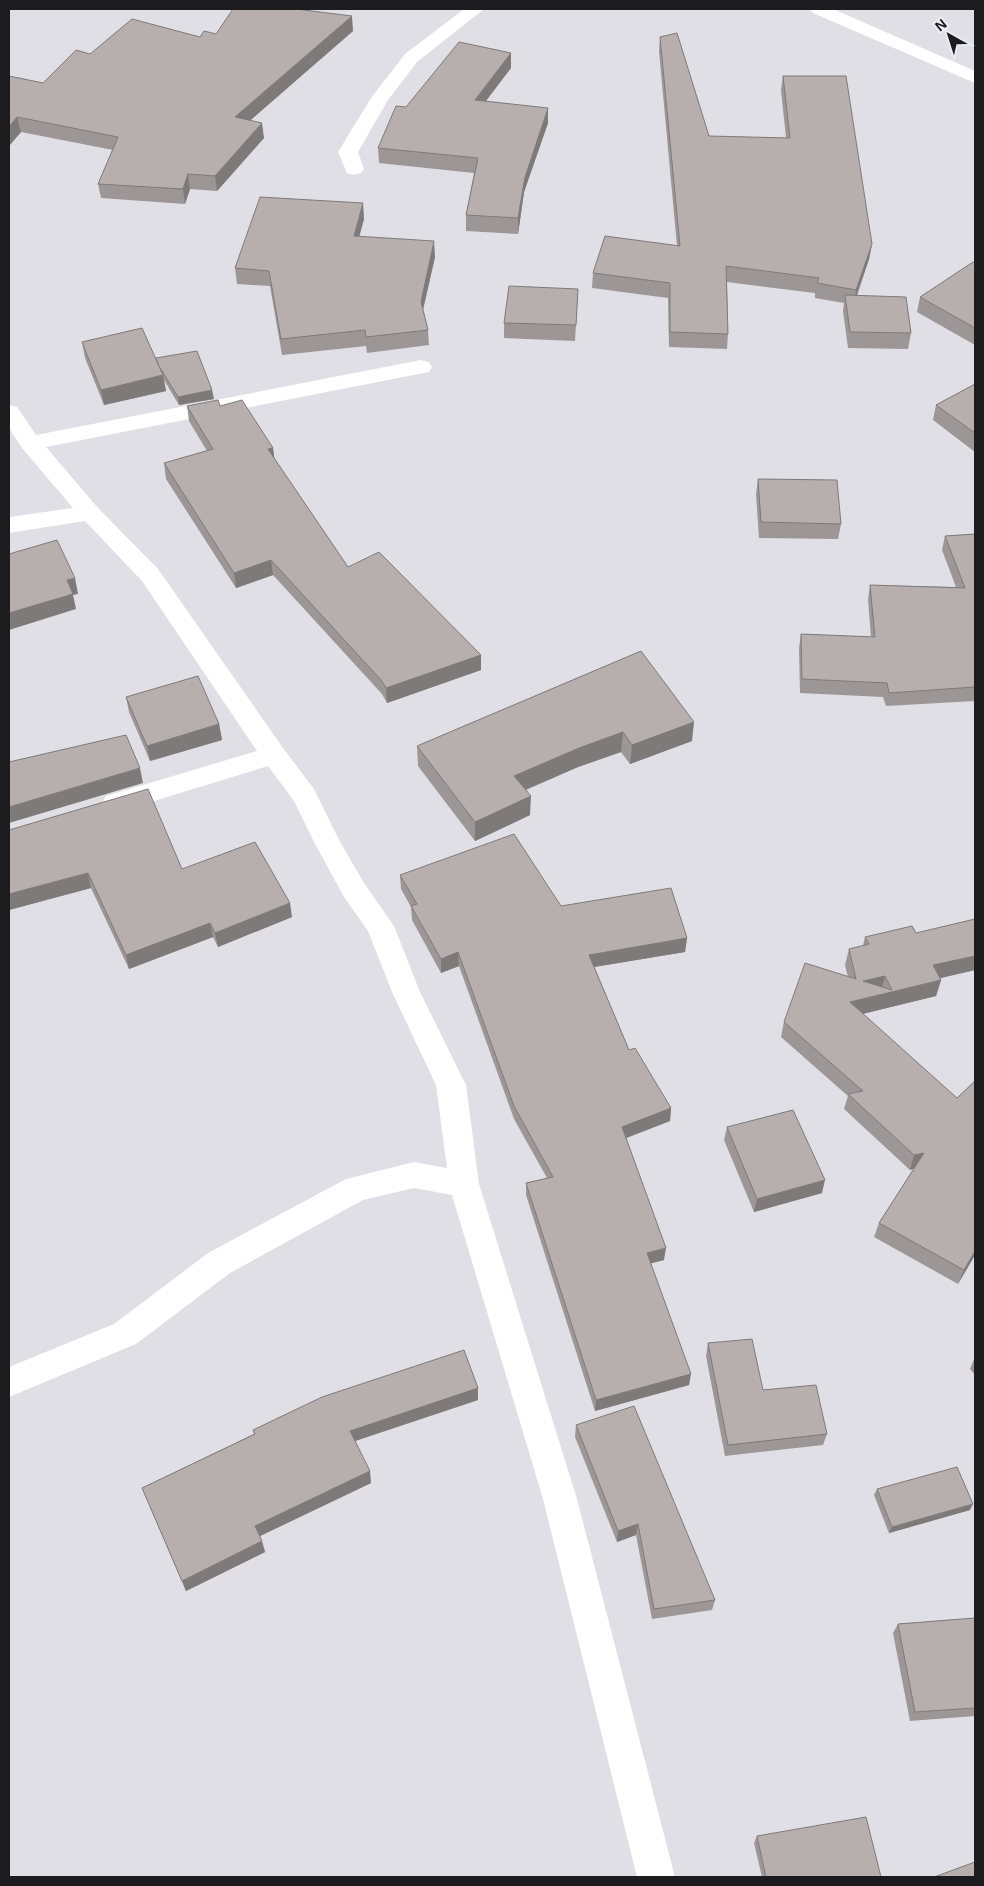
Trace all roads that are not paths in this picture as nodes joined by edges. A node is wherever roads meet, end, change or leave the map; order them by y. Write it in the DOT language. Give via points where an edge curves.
graph roads {
  1 [pos="475,9"];
  2 [pos="819,9"];
  3 [pos="975,78"];
  4 [pos="354,169"];
  5 [pos="421,367"];
  6 [pos="9,412"];
  7 [pos="30,443"];
  8 [pos="90,513"];
  9 [pos="9,524"];
  10 [pos="274,755"];
  11 [pos="94,809"];
  12 [pos="464,1184"];
  13 [pos="9,1382"];
  14 [pos="656,1877"];
  1 -- 4 [label="street" via="411,58 380,98 348,152"];
  2 -- 3 [label="street"];
  5 -- 7 [label="street"];
  6 -- 7 [label="street"];
  7 -- 8 [label="street"];
  8 -- 9 [label="street"];
  8 -- 10 [label="street" via="150,575"];
  10 -- 11 [label="street"];
  10 -- 12 [label="street" via="305,796 354,890 380,926 406,992 451,1085"];
  12 -- 13 [label="street" via="414,1175 356,1188 220,1263 125,1334"];
  12 -- 14 [label="street" via="560,1499"];
}
